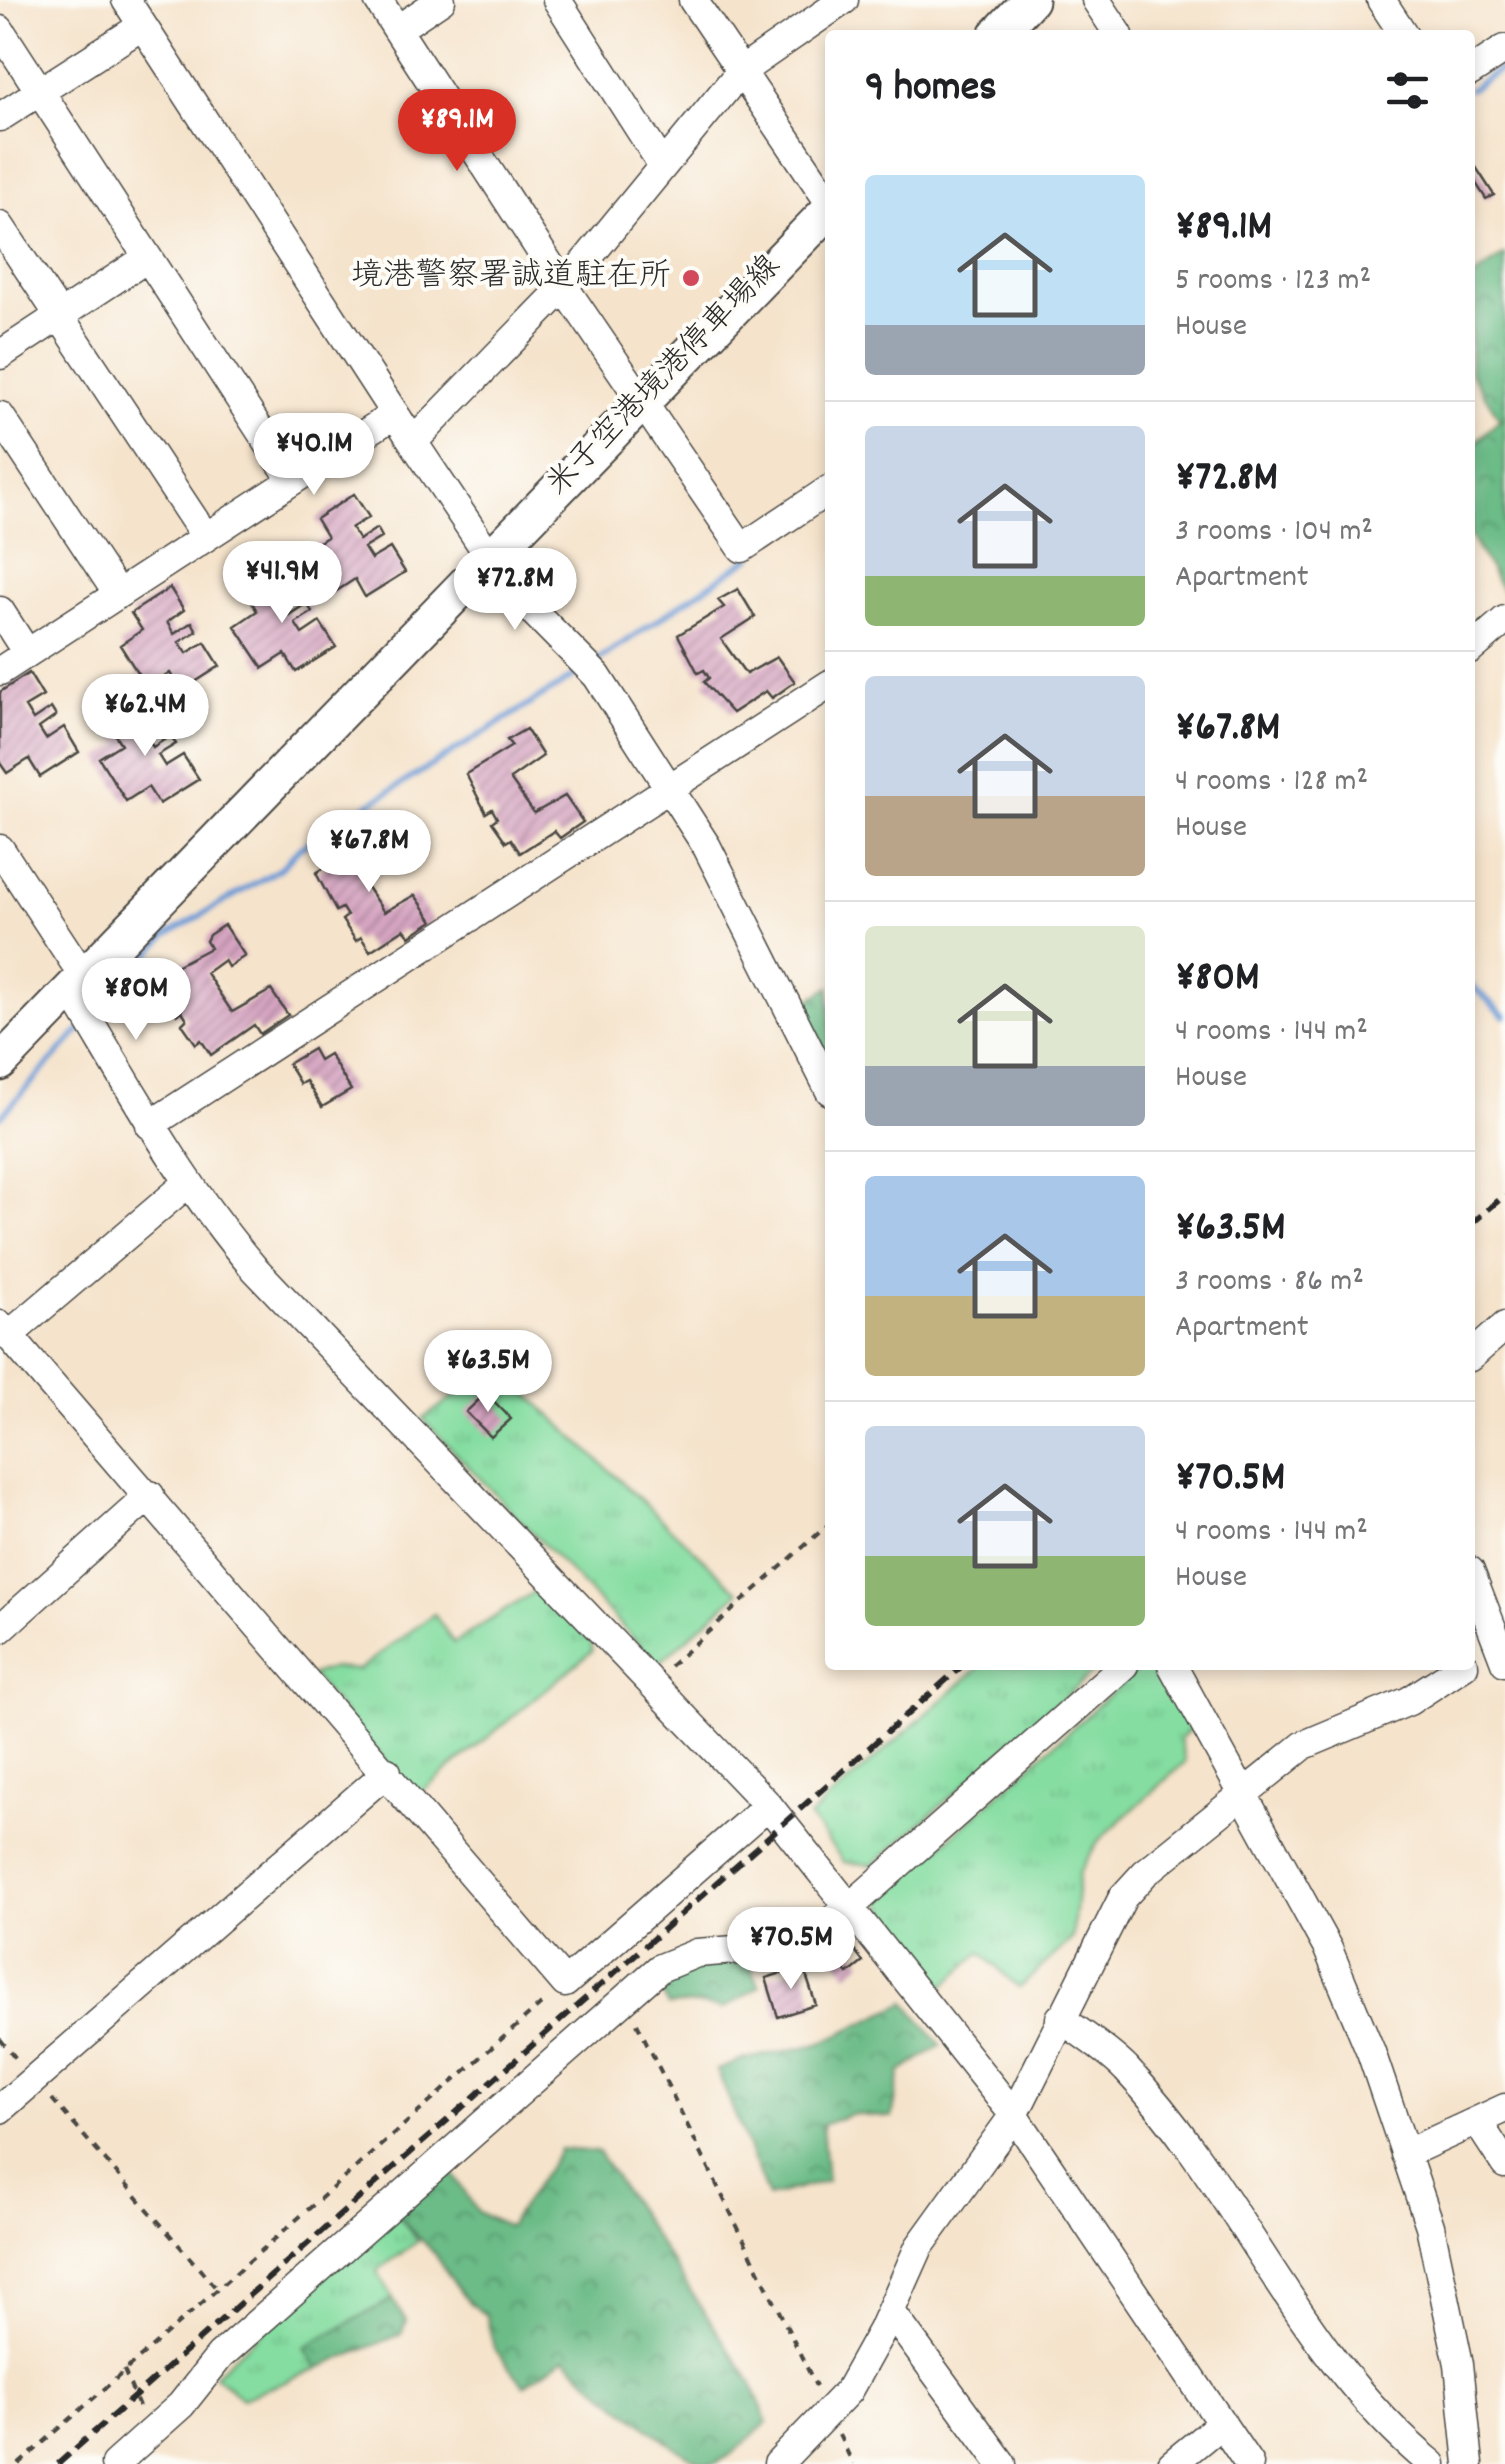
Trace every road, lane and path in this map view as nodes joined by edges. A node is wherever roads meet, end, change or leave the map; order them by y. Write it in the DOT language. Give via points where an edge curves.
graph roads {
  1 [pos="126,0"];
  2 [pos="378,0"];
  3 [pos="441,0"];
  4 [pos="557,0"];
  5 [pos="693,0"];
  6 [pos="1030,0"];
  7 [pos="1096,0"];
  8 [pos="1381,0"];
  9 [pos="835,2"];
  10 [pos="142,26"];
  11 [pos="398,29"];
  12 [pos="0,30"];
  13 [pos="1002,30"];
  14 [pos="1115,30"];
  15 [pos="1401,30"];
  16 [pos="1505,49"];
  17 [pos="1475,69"];
  18 [pos="740,72"];
  19 [pos="39,92"];
  20 [pos="0,117"];
  21 [pos="663,166"];
  22 [pos="825,199"];
  23 [pos="825,211"];
  24 [pos="0,226"];
  25 [pos="147,258"];
  26 [pos="564,287"];
  27 [pos="60,316"];
  28 [pos="0,356"];
  29 [pos="640,400"];
  30 [pos="394,414"];
  31 [pos="0,416"];
  32 [pos="413,442"];
  33 [pos="291,478"];
  34 [pos="825,493"];
  35 [pos="204,536"];
  36 [pos="489,558"];
  37 [pos="117,594"];
  38 [pos="0,611"];
  39 [pos="1505,620"];
  40 [pos="1475,646"];
  41 [pos="27,653"];
  42 [pos="0,671"];
  43 [pos="825,687"];
  44 [pos="669,789"];
  45 [pos="0,849"];
  46 [pos="77,983"];
  47 [pos="0,1063"];
  48 [pos="825,1081"];
  49 [pos="150,1125"];
  50 [pos="188,1184"];
  51 [pos="1505,1326"];
  52 [pos="4,1330"];
  53 [pos="1475,1353"];
  54 [pos="150,1494"];
  55 [pos="825,1528"];
  56 [pos="1475,1580"];
  57 [pos="1500,1627"];
  58 [pos="0,1629"];
  59 [pos="1475,1654"];
  60 [pos="1505,1662"];
  61 [pos="1118,1670"];
  62 [pos="1175,1670"];
  63 [pos="1456,1670"];
  64 [pos="653,1683"];
  65 [pos="387,1772"];
  66 [pos="1243,1794"];
  67 [pos="768,1805"];
  68 [pos="851,1906"];
  69 [pos="566,1983"];
  70 [pos="623,2002"];
  71 [pos="1060,2018"];
  72 [pos="34,2079"];
  73 [pos="1505,2108"];
  74 [pos="0,2109"];
  75 [pos="1014,2115"];
  76 [pos="1478,2121"];
  77 [pos="1405,2154"];
  78 [pos="1505,2164"];
  79 [pos="216,2288"];
  80 [pos="890,2312"];
  81 [pos="124,2370"];
  82 [pos="830,2414"];
  83 [pos="1222,2424"];
  84 [pos="149,2436"];
  85 [pos="19,2464"];
  86 [pos="116,2464"];
  87 [pos="158,2464"];
  88 [pos="778,2464"];
  89 [pos="853,2464"];
  90 [pos="1002,2464"];
  91 [pos="1172,2464"];
  92 [pos="1249,2464"];
  93 [pos="1432,2464"];
  94 [pos="1470,2464"];
  1 -- 10 [label="street"];
  2 -- 11 [label="street"];
  3 -- 11 [label="street"];
  4 -- 21 [label="street"];
  5 -- 18 [label="street"];
  6 -- 13 [label="main road"];
  7 -- 14 [label="street"];
  8 -- 15 [label="street"];
  9 -- 18 [label="street"];
  10 -- 19 [label="street"];
  10 -- 30 [label="street"];
  11 -- 26 [label="street"];
  12 -- 19 [label="street"];
  16 -- 17 [label="street"];
  18 -- 21 [label="street"];
  18 -- 22 [label="street"];
  19 -- 20 [label="street"];
  19 -- 25 [label="street"];
  21 -- 26 [label="street"];
  23 -- 29 [label="main road, 米子空港境港停車場線"];
  24 -- 27 [label="street"];
  25 -- 27 [label="street"];
  25 -- 33 [label="street"];
  26 -- 29 [label="street"];
  26 -- 32 [label="street"];
  27 -- 28 [label="street"];
  27 -- 35 [label="street"];
  29 -- 34 [label="street" via="742,548"];
  29 -- 36 [label="main road, 米子空港境港停車場線"];
  30 -- 32 [label="street"];
  30 -- 33 [label="street"];
  31 -- 37 [label="street"];
  32 -- 36 [label="street"];
  33 -- 35 [label="street"];
  35 -- 37 [label="street"];
  36 -- 44 [label="street" via="598,676"];
  36 -- 46 [label="main road, 米子空港境港停車場線"];
  37 -- 41 [label="street"];
  38 -- 41 [label="street"];
  39 -- 40 [label="street"];
  41 -- 42 [label="street"];
  43 -- 44 [label="street"];
  44 -- 48 [label="street" via="707,847"];
  44 -- 49 [label="street"];
  45 -- 46 [label="street"];
  46 -- 47 [label="main road, 米子空港境港停車場線"];
  46 -- 49 [label="street"];
  49 -- 50 [label="street"];
  50 -- 52 [label="street"];
  50 -- 64 [label="street" via="254,1268"];
  51 -- 53 [label="street"];
  52 -- 54 [label="street"];
  54 -- 58 [label="street"];
  54 -- 65 [label="street"];
  55 -- 64 [label="path"];
  56 -- 57 [label="street"];
  57 -- 59 [label="street"];
  57 -- 60 [label="street"];
  61 -- 68 [label="street"];
  62 -- 66 [label="street"];
  63 -- 66 [label="street" via="1408,1702 1304,1746"];
  64 -- 67 [label="street"];
  65 -- 69 [label="street"];
  65 -- 72 [label="street"];
  66 -- 71 [label="street" via="1123,1897"];
  66 -- 77 [label="street" via="1328,1949"];
  67 -- 68 [label="street"];
  67 -- 69 [label="street"];
  68 -- 70 [label="street" via="808,1938 697,1953 660,1968"];
  68 -- 75 [label="street"];
  69 -- 79 [label="path"];
  70 -- 82 [label="path"];
  70 -- 84 [label="street" via="220,2356"];
  71 -- 75 [label="street"];
  71 -- 93 [label="street" via="1124,2068 1327,2355 1395,2434"];
  72 -- 74 [label="street"];
  72 -- 79 [label="path"];
  73 -- 76 [label="street"];
  75 -- 80 [label="street" via="919,2247"];
  75 -- 83 [label="street"];
  76 -- 77 [label="street"];
  76 -- 78 [label="street"];
  77 -- 94 [label="street" via="1446,2296"];
  79 -- 81 [label="path"];
  80 -- 82 [label="street"];
  80 -- 90 [label="street"];
  81 -- 84 [label="path"];
  81 -- 85 [label="path"];
  82 -- 88 [label="street"];
  82 -- 89 [label="path"];
  83 -- 91 [label="street"];
  83 -- 92 [label="street"];
  84 -- 86 [label="street"];
  84 -- 87 [label="street"];
}
